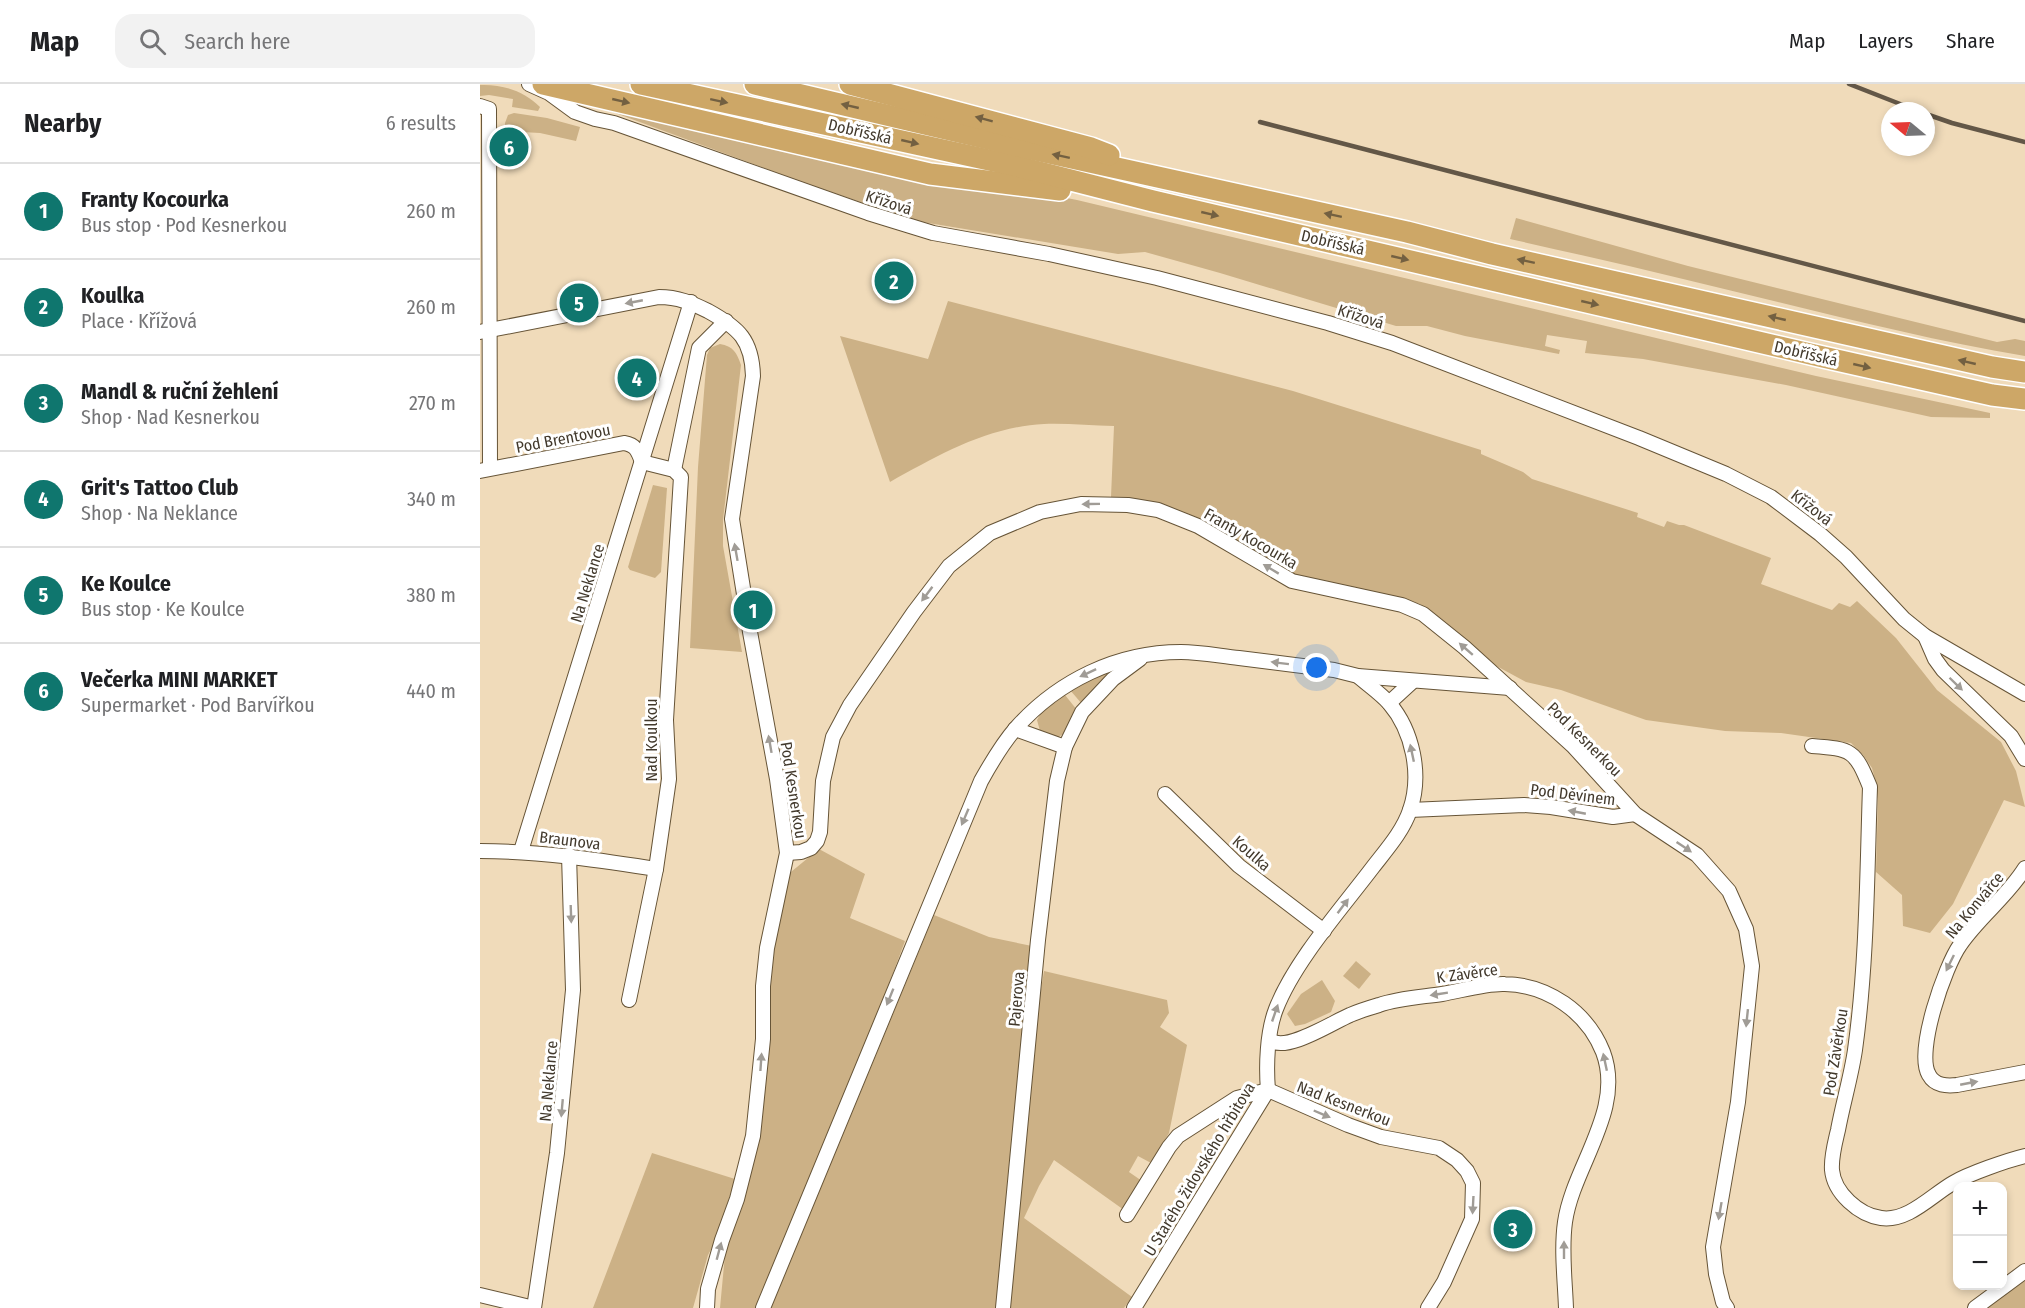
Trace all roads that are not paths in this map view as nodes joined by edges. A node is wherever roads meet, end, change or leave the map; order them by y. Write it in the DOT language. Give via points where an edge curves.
graph roads {
  1 [pos="529,84"];
  2 [pos="543,84"];
  3 [pos="641,84"];
  4 [pos="755,84"];
  5 [pos="850,84"];
  6 [pos="563,86"];
  7 [pos="485,107"];
  8 [pos="614,123"];
  9 [pos="1179,182"];
  10 [pos="1153,201"];
  11 [pos="691,302"];
  12 [pos="726,321"];
  13 [pos="485,331"];
  14 [pos="2025,372"];
  15 [pos="2025,399"];
  16 [pos="642,462"];
  17 [pos="485,470"];
  18 [pos="678,474"];
  19 [pos="1925,636"];
  20 [pos="1143,656"];
  21 [pos="1358,676"];
  22 [pos="1413,681"];
  23 [pos="1510,688"];
  24 [pos="2025,694"];
  25 [pos="1389,703"];
  26 [pos="1015,729"];
  27 [pos="1812,746"];
  28 [pos="1065,747"];
  29 [pos="2025,759"];
  30 [pos="1165,794"];
  31 [pos="1410,810"];
  32 [pos="1635,814"];
  33 [pos="480,851"];
  34 [pos="521,851"];
  35 [pos="787,853"];
  36 [pos="569,855"];
  37 [pos="2025,868"];
  38 [pos="656,869"];
  39 [pos="1324,931"];
  40 [pos="629,1000"];
  41 [pos="1270,1040"];
  42 [pos="2025,1071"];
  43 [pos="1268,1090"];
  44 [pos="2025,1156"];
  45 [pos="1127,1215"];
  46 [pos="2025,1271"];
  47 [pos="480,1295"];
  48 [pos="534,1308"];
  49 [pos="707,1308"];
  50 [pos="763,1308"];
  51 [pos="1003,1308"];
  52 [pos="1135,1308"];
  53 [pos="1428,1308"];
  54 [pos="1566,1308"];
  55 [pos="1727,1308"];
  56 [pos="1975,1308"];
  1 -- 8 [label="street, Křížová" via="575,112"];
  2 -- 6 [label="highway"];
  3 -- 10 [label="highway, Dobříšská, one-way" via="1012,165"];
  9 -- 4 [label="highway, Dobříšská, one-way"];
  9 -- 5 [label="highway, one-way" via="1091,148"];
  6 -- 8 [label="street, Křížová" via="574,99"];
  6 -- 10 [label="highway, one-way" via="930,174"];
  7 -- 13 [label="street"];
  8 -- 19 [label="street, Křížová" via="933,233 1157,278 1335,325 1640,438 1734,477 1779,502 1838,549"];
  14 -- 9 [label="highway, Dobříšská, one-way"];
  10 -- 15 [label="highway, Dobříšská, one-way" via="1823,357"];
  11 -- 12 [label="street, Pod Kesnerkou"];
  11 -- 13 [label="street, Pod Kesnerkou, one-way" via="659,297"];
  11 -- 16 [label="street, Na Neklance"];
  12 -- 18 [label="street" via="699,348"];
  35 -- 12 [label="street, Pod Kesnerkou, one-way" via="732,519 753,364 742,336"];
  13 -- 17 [label="street"];
  16 -- 17 [label="street, Pod Brentovou" via="637,449 624,442"];
  16 -- 18 [label="street"];
  16 -- 34 [label="street, Na Neklance"];
  18 -- 38 [label="street, Nad Koulkou" via="666,720 669,779"];
  19 -- 24 [label="street, Křížová"];
  19 -- 29 [label="street, one-way" via="1943,670 2011,736"];
  21 -- 20 [label="street, one-way" via="1204,654"];
  20 -- 26 [label="street, one-way" via="1084,674 1062,687"];
  20 -- 28 [label="street" via="1113,679 1082,712"];
  21 -- 22 [label="street"];
  21 -- 25 [label="street"];
  22 -- 23 [label="street"];
  22 -- 25 [label="street"];
  23 -- 32 [label="street, Pod Kesnerkou" via="1573,746"];
  23 -- 35 [label="street, Franty Kocourka, one-way" via="1423,614 1402,605 1292,581 1182,519 1145,507 1104,503 1040,512 990,533 949,566 914,612 850,705 833,737 823,781 817,841 811,848"];
  31 -- 25 [label="street, one-way" via="1415,789 1414,756 1406,728"];
  26 -- 28 [label="street"];
  26 -- 50 [label="street, one-way" via="981,781"];
  27 -- 44 [label="street, Pod Závěrkou" via="1849,751 1870,788 1863,975 1854,1051 1834,1148 1835,1182 1861,1210 1881,1218 1896,1216 1912,1211 1955,1182"];
  28 -- 51 [label="street, Pajerova" via="1039,929"];
  30 -- 39 [label="street, Koulka" via="1239,866"];
  32 -- 31 [label="street, Pod Děvínem, one-way" via="1613,818 1524,805"];
  39 -- 31 [label="street, one-way" via="1397,836"];
  32 -- 55 [label="street, Pod Děvínem, one-way" via="1696,855 1729,891 1751,948 1738,1102 1713,1247 1716,1274"];
  33 -- 34 [label="street, Braunova"];
  34 -- 36 [label="street, Braunova"];
  49 -- 35 [label="street, Pod Kesnerkou, one-way" via="708,1289 753,1136 767,948"];
  36 -- 38 [label="street, Braunova"];
  36 -- 48 [label="street, Na Neklance, one-way" via="573,990 558,1153"];
  37 -- 42 [label="street, Na Konvářce, one-way" via="1953,957 1935,1001 1926,1063 1929,1076 1947,1086"];
  38 -- 40 [label="street, Nad Koulkou"];
  41 -- 39 [label="street, one-way" via="1283,995"];
  41 -- 43 [label="street, U Starého židovského hřbitova"];
  54 -- 41 [label="street, K Závěrce, one-way" via="1565,1222 1601,1119 1608,1083 1603,1052 1587,1022 1573,1009 1533,988 1504,983 1383,1004 1294,1041"];
  43 -- 45 [label="street" via="1237,1098 1178,1136"];
  43 -- 52 [label="street, U Starého židovského hřbitova"];
  43 -- 53 [label="street, Nad Kesnerkou, one-way" via="1381,1137 1439,1148 1467,1171 1473,1184 1472,1219"];
  46 -- 56 [label="street"];
  47 -- 48 [label="street"];
}
